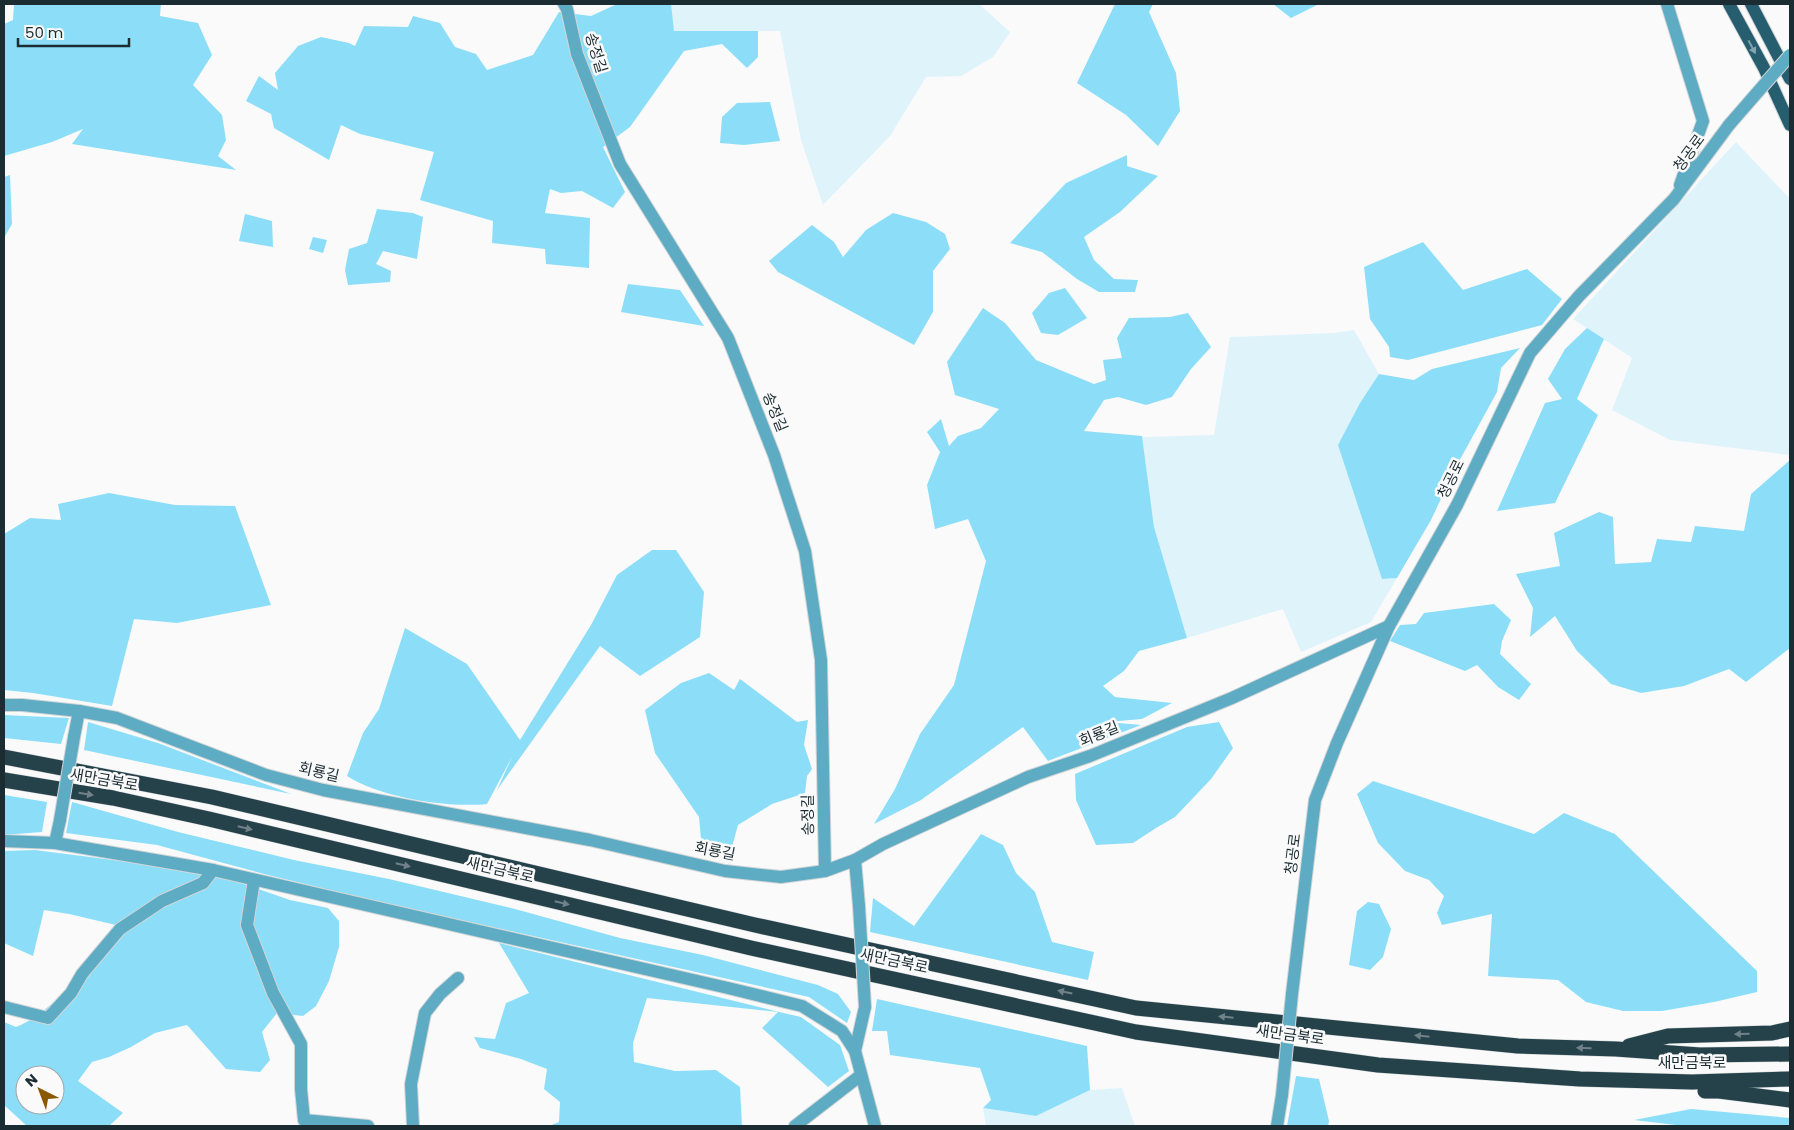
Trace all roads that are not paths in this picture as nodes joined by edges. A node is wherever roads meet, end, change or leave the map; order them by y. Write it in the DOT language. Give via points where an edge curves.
graph roads {
  1 [pos="564,4"];
  2 [pos="1667,4"];
  3 [pos="1729,4"];
  4 [pos="1752,4"];
  5 [pos="1790,55"];
  6 [pos="1790,78"];
  7 [pos="1790,125"];
  8 [pos="1674,199"];
  9 [pos="1389,626"];
  10 [pos="4,705"];
  11 [pos="79,710"];
  12 [pos="4,757"];
  13 [pos="4,780"];
  14 [pos="4,841"];
  15 [pos="55,843"];
  16 [pos="855,860"];
  17 [pos="213,870"];
  18 [pos="825,871"];
  19 [pos="254,880"];
  20 [pos="458,978"];
  21 [pos="4,1007"];
  22 [pos="1790,1030"];
  23 [pos="1616,1049"];
  24 [pos="855,1051"];
  25 [pos="1790,1054"];
  26 [pos="861,1075"];
  27 [pos="1580,1079"];
  28 [pos="1790,1079"];
  29 [pos="1790,1089"];
  30 [pos="1719,1091"];
  31 [pos="1790,1100"];
  32 [pos="368,1126"];
  33 [pos="412,1126"];
  34 [pos="795,1126"];
  35 [pos="875,1126"];
  36 [pos="1278,1126"];
  1 -- 18 [label="street, 송정길" via="568,9 577,54 620,164 728,338 774,455 805,551 821,660"];
  2 -- 8 [label="street" via="1703,121"];
  3 -- 7 [label="main road, one-way"];
  4 -- 6 [label="main road"];
  5 -- 8 [label="street, 청공로, bridge" via="1729,125"];
  8 -- 9 [label="street, 청공로" via="1579,296 1530,353 1457,505"];
  9 -- 16 [label="street, 회룡길" via="1232,698 1090,756 1028,777"];
  9 -- 36 [label="street, 청공로, bridge" via="1337,743 1316,800"];
  10 -- 11 [label="street, 회룡길"];
  11 -- 15 [label="street, bridge"];
  11 -- 18 [label="street, 회룡길" via="117,718 266,775 323,790 590,840 726,871 781,877"];
  23 -- 12 [label="highway, 새만금북로, one-way" via="1518,1046 1136,1008 755,925 212,797"];
  13 -- 27 [label="highway, 새만금북로, one-way" via="112,798 209,819 751,948 1136,1032 1378,1065"];
  14 -- 15 [label="street"];
  15 -- 17 [label="street"];
  16 -- 18 [label="street, 회룡길"];
  16 -- 24 [label="street, bridge" via="865,1007"];
  17 -- 19 [label="street"];
  17 -- 21 [label="street" via="202,882 162,901 120,929 82,974 72,993 48,1018"];
  19 -- 24 [label="street" via="802,1006 842,1031"];
  19 -- 32 [label="street" via="247,925 273,993 301,1044 304,1120"];
  20 -- 33 [label="street" via="425,1013 411,1084"];
  22 -- 23 [label="highway, one-way" via="1668,1036"];
  23 -- 25 [label="highway, 새만금북로" via="1700,1055"];
  24 -- 26 [label="street"];
  26 -- 34 [label="street"];
  26 -- 35 [label="street"];
  27 -- 28 [label="highway, 새만금북로" via="1692,1082"];
  27 -- 30 [label="highway" via="1620,1090"];
  29 -- 30 [label="highway"];
  30 -- 31 [label="highway"];
}
